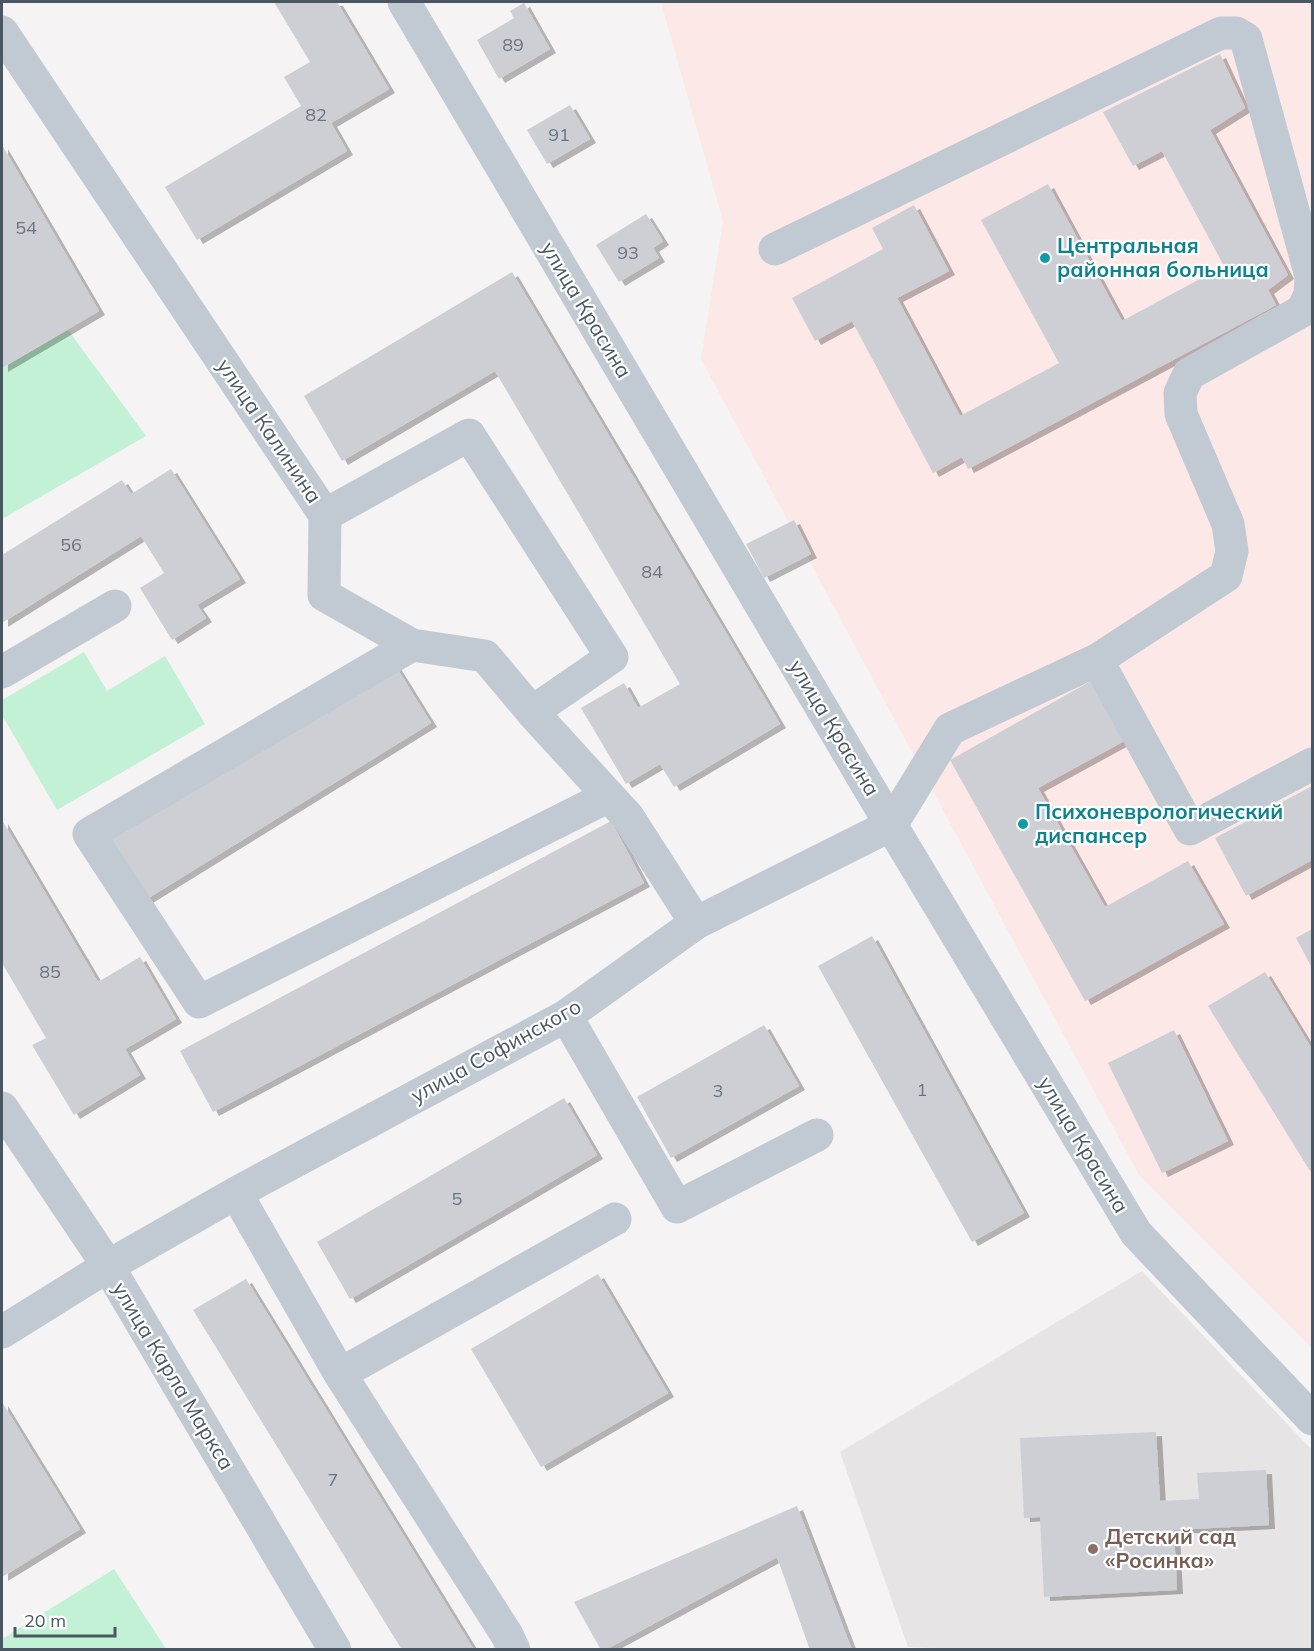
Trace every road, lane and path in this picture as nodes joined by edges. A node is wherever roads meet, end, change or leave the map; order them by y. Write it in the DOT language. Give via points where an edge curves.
graph roads {
  1 [pos="404,2"];
  2 [pos="2,32"];
  3 [pos="775,249"];
  4 [pos="325,515"];
  5 [pos="114,606"];
  6 [pos="412,645"];
  7 [pos="1096,660"];
  8 [pos="2,672"];
  9 [pos="532,712"];
  10 [pos="1312,764"];
  11 [pos="609,796"];
  12 [pos="891,825"];
  13 [pos="696,922"];
  14 [pos="566,1016"];
  15 [pos="2,1108"];
  16 [pos="817,1135"];
  17 [pos="236,1193"];
  18 [pos="615,1220"];
  19 [pos="108,1266"];
  20 [pos="2,1332"];
  21 [pos="340,1374"];
  22 [pos="1312,1419"];
  23 [pos="335,1650"];
  24 [pos="514,1650"];
  1 -- 12 [label="street, улица Красина"];
  2 -- 4 [label="street, улица Калинина"];
  3 -- 7 [label="street" via="1221,33 1236,33 1246,39 1311,276 1310,295 1302,311 1189,374 1180,393 1181,414 1228,524 1232,551 1226,576"];
  4 -- 6 [label="street, улица Калинина" via="324,595"];
  4 -- 9 [label="street" via="469,435 612,657"];
  5 -- 8 [label="street"];
  6 -- 9 [label="street, улица Калинина" via="484,656"];
  6 -- 11 [label="street" via="89,834 199,1002"];
  7 -- 10 [label="street" via="1190,829"];
  7 -- 12 [label="street" via="950,729"];
  9 -- 11 [label="street, улица Калинина"];
  11 -- 13 [label="street, улица Калинина" via="628,817"];
  12 -- 13 [label="street, улица Софинского"];
  12 -- 22 [label="street, улица Красина" via="1136,1233"];
  13 -- 14 [label="street, улица Софинского"];
  14 -- 16 [label="street" via="677,1207"];
  14 -- 17 [label="street, улица Софинского"];
  15 -- 19 [label="street, улица Карла Маркса"];
  17 -- 19 [label="street, улица Софинского"];
  17 -- 21 [label="street"];
  18 -- 21 [label="street"];
  19 -- 20 [label="street, улица Софинского"];
  19 -- 23 [label="street, улица Карла Маркса"];
  21 -- 24 [label="street"];
}
